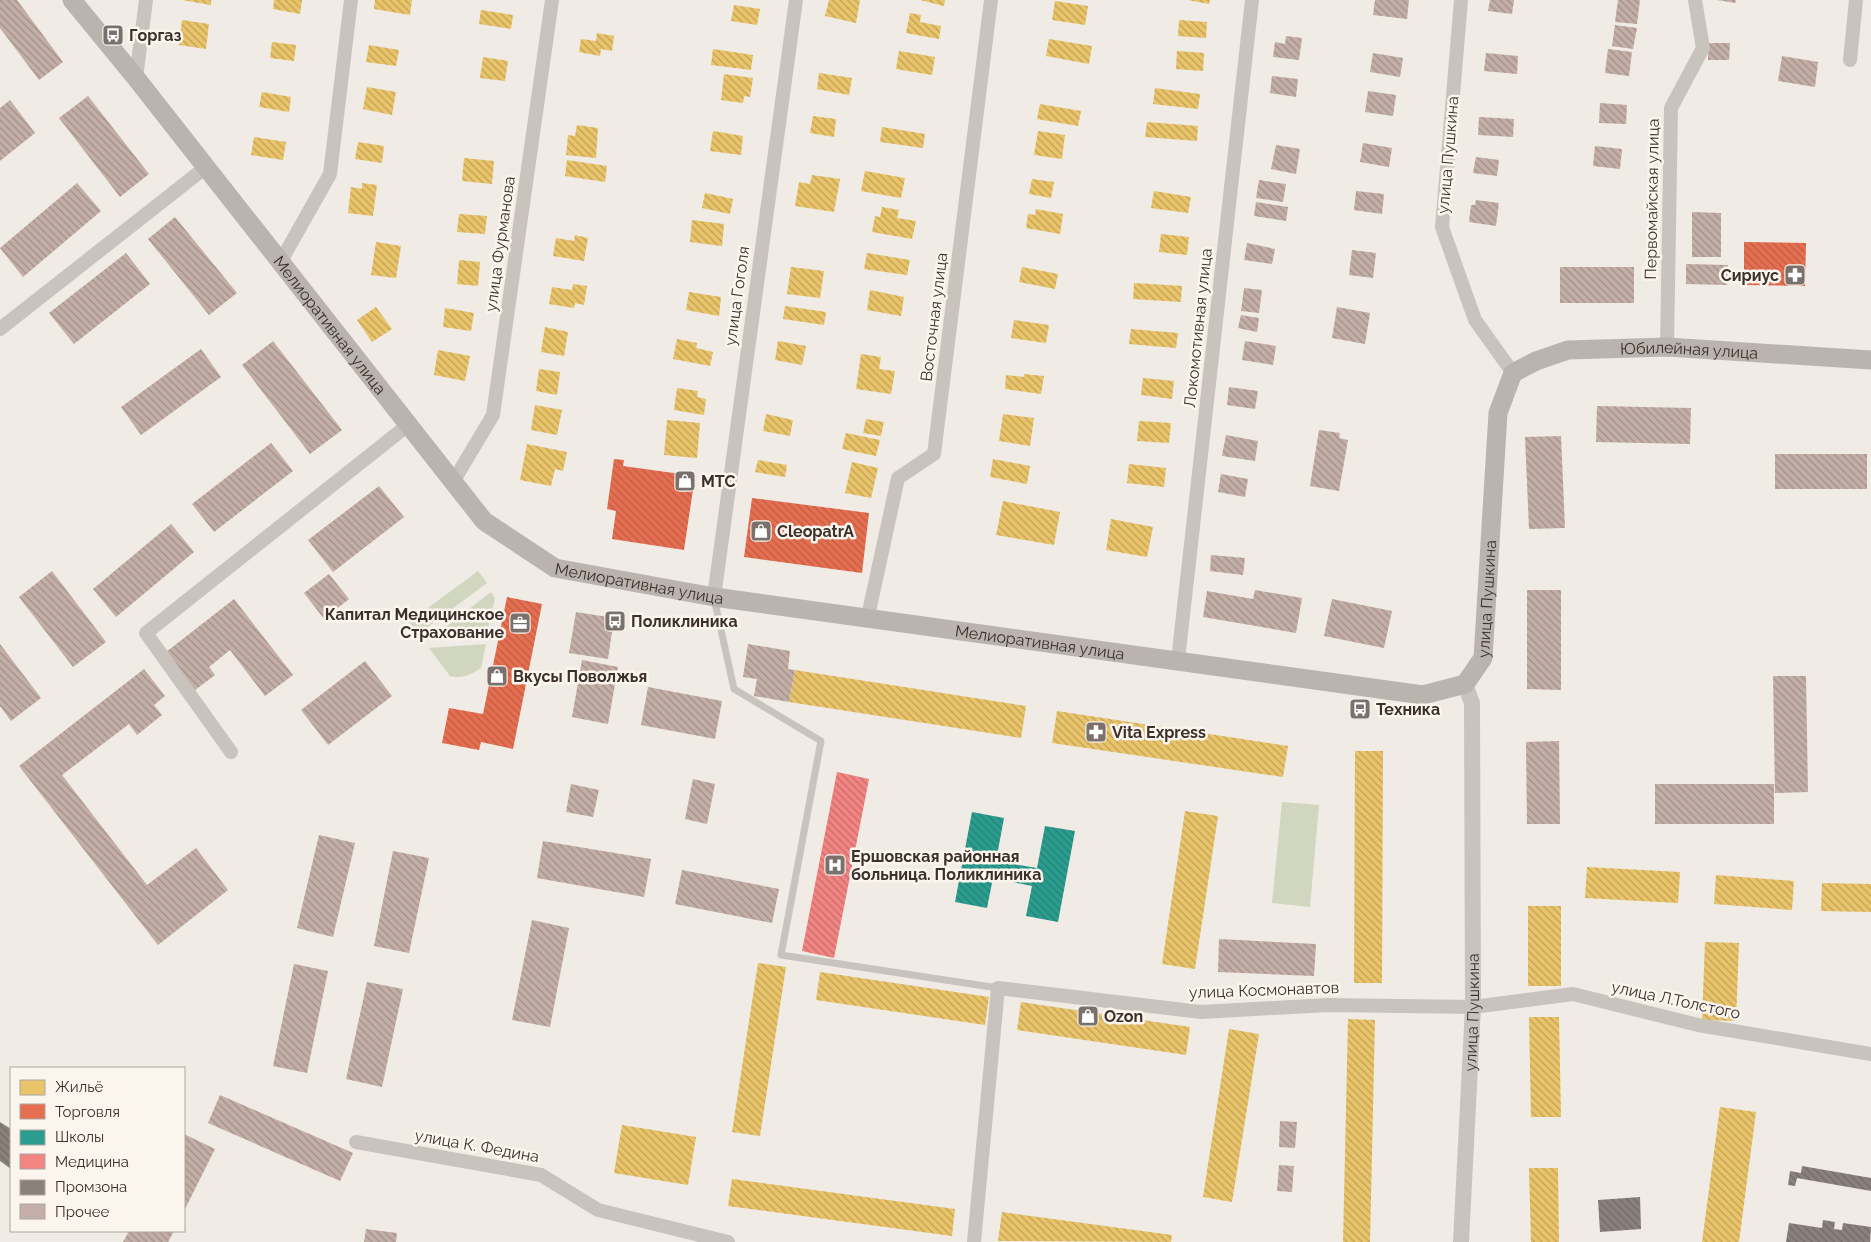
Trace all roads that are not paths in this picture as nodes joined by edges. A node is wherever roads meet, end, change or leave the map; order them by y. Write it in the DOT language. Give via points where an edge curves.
graph roads {
  1 [pos="72,0"];
  2 [pos="146,0"];
  3 [pos="351,0"];
  4 [pos="552,0"];
  5 [pos="796,0"];
  6 [pos="991,0"];
  7 [pos="1252,0"];
  8 [pos="1461,0"];
  9 [pos="1695,0"];
  10 [pos="1856,0"];
  11 [pos="1850,60"];
  12 [pos="136,78"];
  13 [pos="206,167"];
  14 [pos="280,261"];
  15 [pos="0,329"];
  16 [pos="1667,347"];
  17 [pos="1871,360"];
  18 [pos="1513,373"];
  19 [pos="408,425"];
  20 [pos="453,482"];
  21 [pos="714,597"];
  22 [pos="868,616"];
  23 [pos="1178,660"];
  24 [pos="1465,684"];
  25 [pos="231,752"];
  26 [pos="998,988"];
  27 [pos="1472,1007"];
  28 [pos="1871,1054"];
  29 [pos="356,1142"];
  30 [pos="722,1242"];
  31 [pos="974,1242"];
  32 [pos="1461,1242"];
  1 -- 12 [label="main road, Мелиоративная улица"];
  2 -- 12 [label="street"];
  3 -- 14 [label="street" via="330,174"];
  4 -- 20 [label="street, улица Фурманова" via="493,415"];
  5 -- 21 [label="street, улица Гоголя"];
  6 -- 22 [label="street, Восточная улица" via="934,454 898,478"];
  7 -- 23 [label="street, Локомотивная улица"];
  8 -- 18 [label="street, улица Пушкина" via="1442,227 1475,320"];
  9 -- 16 [label="street, Первомайская улица" via="1704,48 1671,108"];
  10 -- 11 [label="street"];
  12 -- 13 [label="main road, Мелиоративная улица"];
  13 -- 14 [label="main road, Мелиоративная улица"];
  13 -- 15 [label="street"];
  14 -- 19 [label="main road, Мелиоративная улица"];
  16 -- 17 [label="main road, Юбилейная улица"];
  16 -- 18 [label="main road, Юбилейная улица" via="1568,350 1536,360"];
  18 -- 24 [label="main road, улица Пушкина" via="1498,413 1483,658"];
  19 -- 20 [label="main road, Мелиоративная улица"];
  19 -- 25 [label="street" via="146,633"];
  20 -- 21 [label="main road, Мелиоративная улица" via="484,521 555,568"];
  21 -- 22 [label="main road, Мелиоративная улица"];
  21 -- 26 [label="lane" via="734,689 821,741 781,955"];
  22 -- 23 [label="main road, Мелиоративная улица"];
  23 -- 24 [label="main road, Мелиоративная улица" via="1423,695"];
  24 -- 27 [label="street, улица Пушкина" via="1472,703"];
  26 -- 27 [label="street, улица Космонавтов" via="1200,1012 1328,1005"];
  26 -- 31 [label="street"];
  27 -- 28 [label="street, улица Л.Толстого" via="1573,994 1698,1025"];
  27 -- 32 [label="street, улица Пушкина"];
  29 -- 30 [label="street, улица К. Федина" via="541,1175 598,1210"];
}
